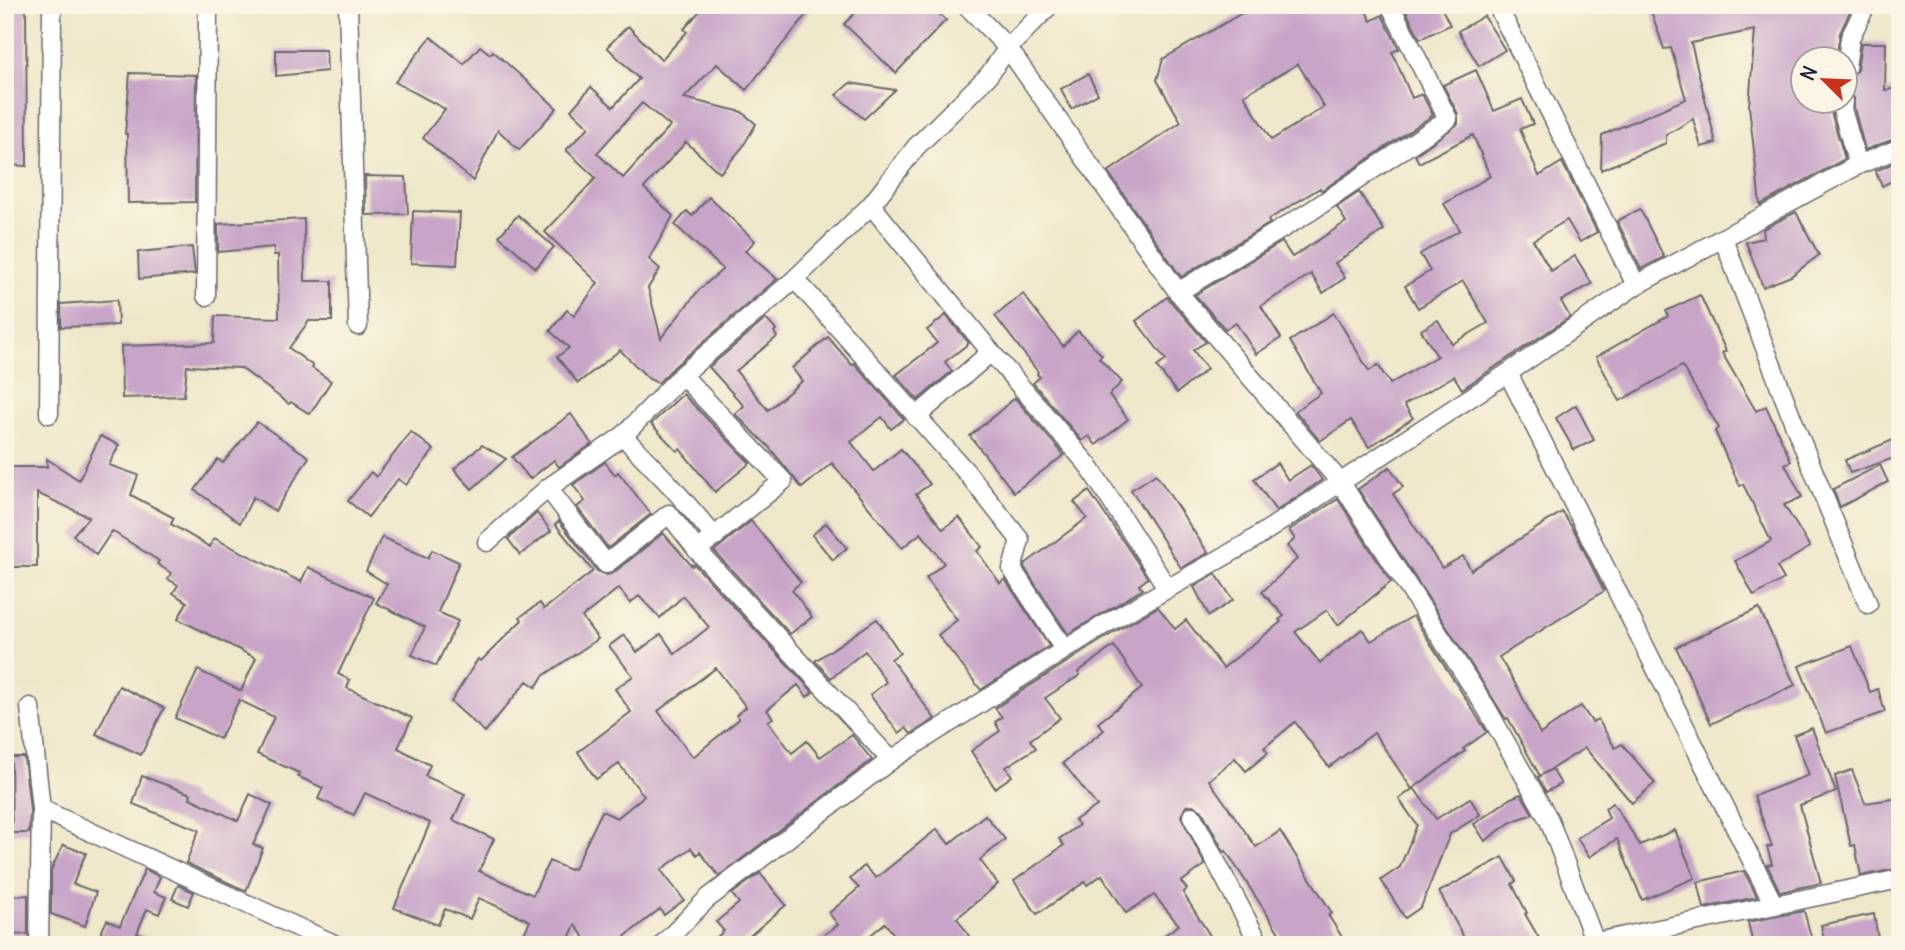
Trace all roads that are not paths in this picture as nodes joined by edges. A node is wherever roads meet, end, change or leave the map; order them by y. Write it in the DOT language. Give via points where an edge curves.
graph roads {
  1 [pos="52,5"];
  2 [pos="208,5"];
  3 [pos="348,5"];
  4 [pos="966,5"];
  5 [pos="1049,5"];
  6 [pos="1390,5"];
  7 [pos="1497,5"];
  8 [pos="1866,5"];
  9 [pos="1849,46"];
  10 [pos="1008,48"];
  11 [pos="1844,116"];
  12 [pos="1900,148"];
  13 [pos="1857,166"];
  14 [pos="872,205"];
  15 [pos="1723,238"];
  16 [pos="795,279"];
  17 [pos="1636,285"];
  18 [pos="1178,292"];
  19 [pos="206,296"];
  20 [pos="358,326"];
  21 [pos="991,352"];
  22 [pos="1508,373"];
  23 [pos="682,374"];
  24 [pos="49,414"];
  25 [pos="916,417"];
  26 [pos="622,436"];
  27 [pos="1341,483"];
  28 [pos="548,488"];
  29 [pos="715,537"];
  30 [pos="487,542"];
  31 [pos="697,550"];
  32 [pos="1168,589"];
  33 [pos="1868,604"];
  34 [pos="1064,649"];
  35 [pos="30,707"];
  36 [pos="891,760"];
  37 [pos="41,809"];
  38 [pos="1192,817"];
  39 [pos="1900,879"];
  40 [pos="1774,905"];
  41 [pos="1595,943"];
  42 [pos="39,945"];
  43 [pos="336,945"];
  44 [pos="662,945"];
  45 [pos="1260,945"];
  1 -- 24 [label="street"];
  2 -- 19 [label="street"];
  3 -- 20 [label="street"];
  4 -- 10 [label="street"];
  5 -- 10 [label="street"];
  6 -- 18 [label="street" via="1448,120"];
  7 -- 17 [label="street"];
  8 -- 9 [label="street"];
  10 -- 14 [label="street" via="988,75 916,147"];
  10 -- 18 [label="street"];
  11 -- 13 [label="street"];
  12 -- 13 [label="street"];
  13 -- 15 [label="street"];
  14 -- 16 [label="street"];
  14 -- 21 [label="street"];
  15 -- 17 [label="street"];
  15 -- 33 [label="street"];
  16 -- 23 [label="street"];
  16 -- 25 [label="street"];
  17 -- 22 [label="street"];
  18 -- 27 [label="street"];
  21 -- 25 [label="street"];
  21 -- 32 [label="street" via="1088,465"];
  22 -- 27 [label="street"];
  22 -- 40 [label="street"];
  23 -- 26 [label="street"];
  23 -- 29 [label="street" via="783,481"];
  25 -- 34 [label="street" via="1020,540 1012,569"];
  26 -- 28 [label="street"];
  26 -- 29 [label="street"];
  27 -- 32 [label="street"];
  27 -- 41 [label="street" via="1487,709 1549,820"];
  28 -- 30 [label="street"];
  28 -- 31 [label="street" via="606,564 669,514"];
  29 -- 31 [label="street"];
  31 -- 36 [label="street"];
  32 -- 34 [label="street"];
  34 -- 36 [label="street"];
  35 -- 37 [label="street"];
  36 -- 44 [label="street" via="707,898"];
  37 -- 42 [label="street"];
  37 -- 43 [label="street"];
  38 -- 45 [label="street"];
  39 -- 40 [label="street"];
  40 -- 41 [label="street"];
}
